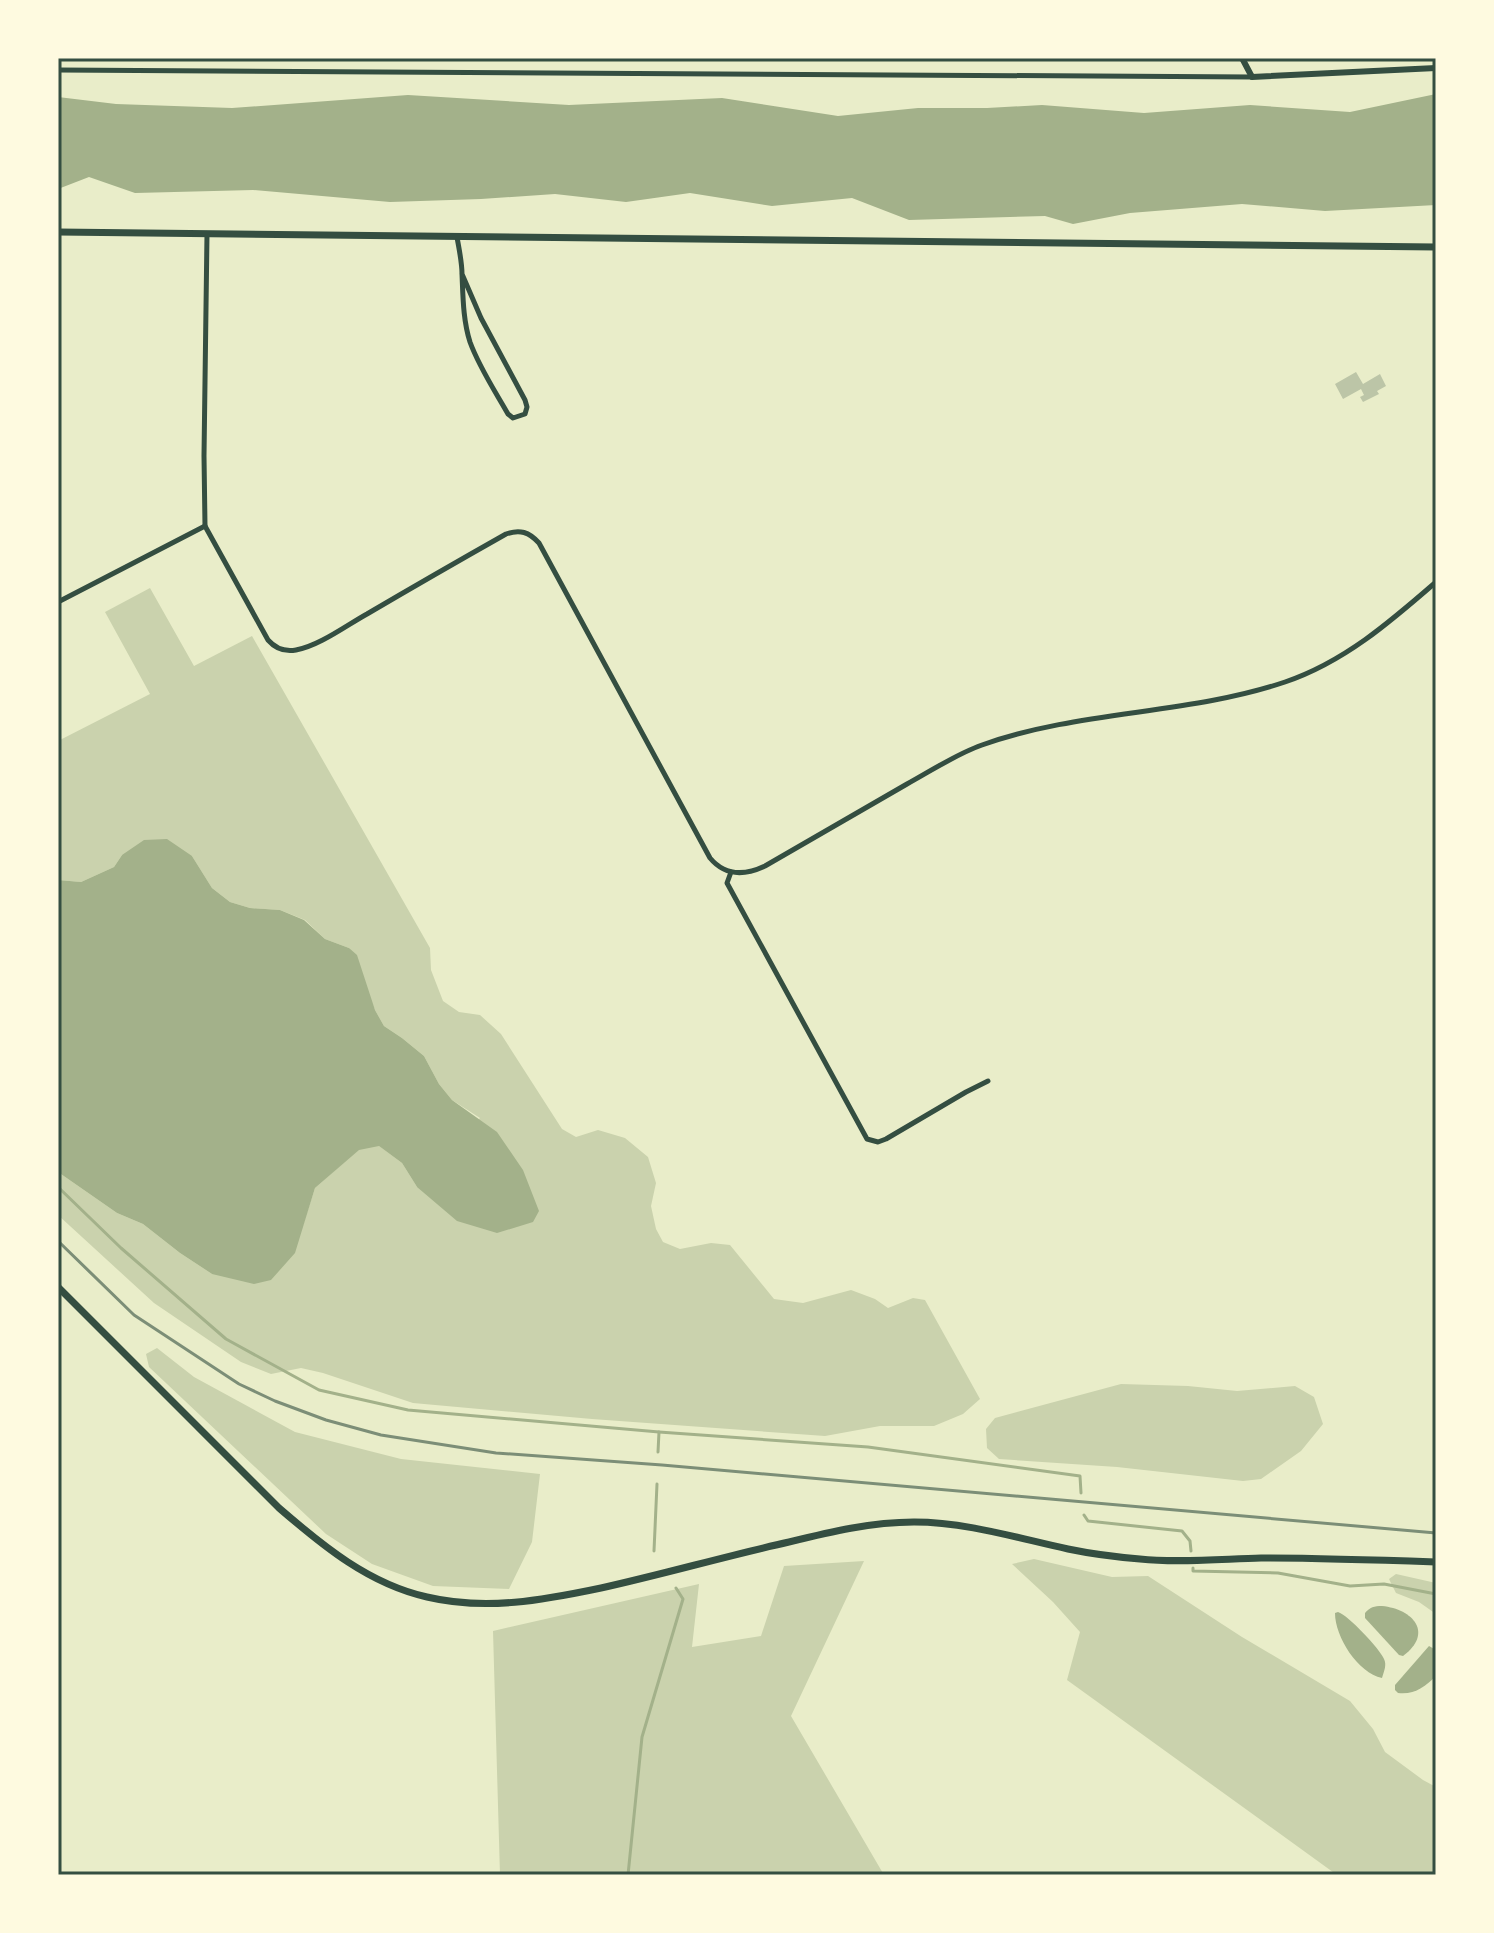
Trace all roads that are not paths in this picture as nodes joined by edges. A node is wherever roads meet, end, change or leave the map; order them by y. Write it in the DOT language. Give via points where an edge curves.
graph roads {
  1 [pos="1242,58"];
  2 [pos="1436,68"];
  3 [pos="58,70"];
  4 [pos="1252,77"];
  5 [pos="58,232"];
  6 [pos="207,234"];
  7 [pos="457,237"];
  8 [pos="1436,247"];
  9 [pos="462,274"];
  10 [pos="205,526"];
  11 [pos="1436,582"];
  12 [pos="58,602"];
  13 [pos="731,872"];
  14 [pos="988,1081"];
  15 [pos="58,1287"];
  16 [pos="1436,1562"];
  1 -- 4 [label="street"];
  2 -- 4 [label="street"];
  3 -- 4 [label="street"];
  5 -- 6 [label="main road"];
  6 -- 7 [label="main road"];
  6 -- 10 [label="street"];
  7 -- 8 [label="main road"];
  7 -- 9 [label="street"];
  9 -- 9 [label="street" via="470,341 508,414 518,417 525,414 525,400"];
  10 -- 12 [label="street"];
  10 -- 13 [label="street" via="268,640 288,650 335,632 506,534 533,536 710,858"];
  11 -- 13 [label="street" via="1372,637 1287,681 1236,696 1054,726 980,745 765,866"];
  13 -- 14 [label="street" via="727,883 867,1139 886,1139"];
  15 -- 16 [label="main road" via="317,1542 371,1576 426,1597 503,1604 559,1597 846,1528 893,1522 945,1523 1141,1559"];
}
